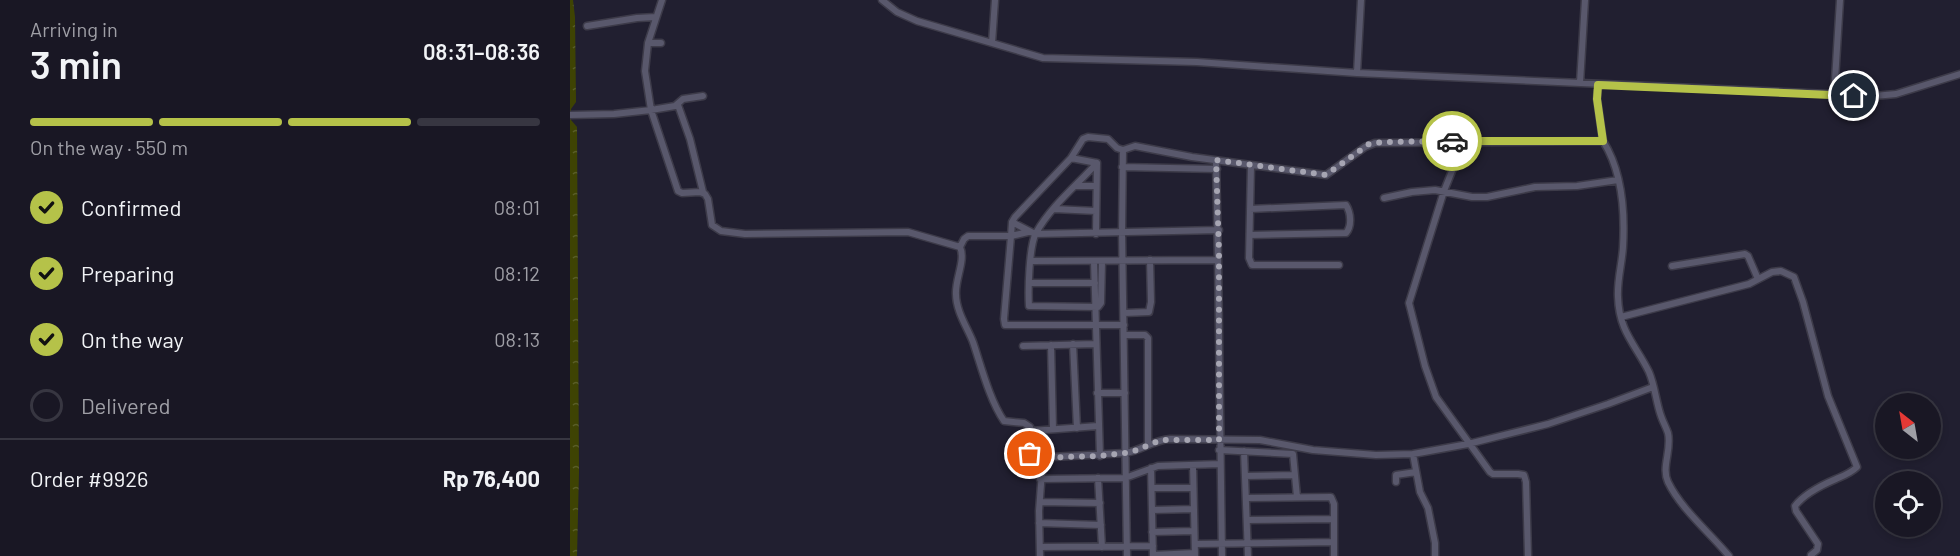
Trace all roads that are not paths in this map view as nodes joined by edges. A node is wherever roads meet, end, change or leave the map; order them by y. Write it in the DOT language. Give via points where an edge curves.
graph roads {
  1 [pos="662,0"];
  2 [pos="882,0"];
  3 [pos="995,0"];
  4 [pos="1361,0"];
  5 [pos="1585,0"];
  6 [pos="1840,0"];
  7 [pos="656,17"];
  8 [pos="587,26"];
  9 [pos="648,43"];
  10 [pos="661,43"];
  11 [pos="992,43"];
  12 [pos="1357,73"];
  13 [pos="1960,74"];
  14 [pos="1580,83"];
  15 [pos="1598,85"];
  16 [pos="703,96"];
  17 [pos="1834,96"];
  18 [pos="678,105"];
  19 [pos="651,110"];
  20 [pos="573,114"];
  21 [pos="1464,141"];
  22 [pos="1603,141"];
  23 [pos="1123,150"];
  24 [pos="1071,158"];
  25 [pos="1216,160"];
  26 [pos="1098,163"];
  27 [pos="1251,166"];
  28 [pos="1122,167"];
  29 [pos="1216,169"];
  30 [pos="1618,180"];
  31 [pos="1076,186"];
  32 [pos="1096,186"];
  33 [pos="1444,191"];
  34 [pos="703,192"];
  35 [pos="1384,198"];
  36 [pos="1054,209"];
  37 [pos="1250,209"];
  38 [pos="1096,211"];
  39 [pos="1012,222"];
  40 [pos="1219,230"];
  41 [pos="1028,232"];
  42 [pos="1122,232"];
  43 [pos="1035,234"];
  44 [pos="1096,234"];
  45 [pos="1250,235"];
  46 [pos="1011,236"];
  47 [pos="960,247"];
  48 [pos="1122,260"];
  49 [pos="1150,260"];
  50 [pos="1218,260"];
  51 [pos="1031,261"];
  52 [pos="1102,261"];
  53 [pos="1094,262"];
  54 [pos="1339,265"];
  55 [pos="1672,266"];
  56 [pos="1758,279"];
  57 [pos="1030,283"];
  58 [pos="1093,283"];
  59 [pos="1102,283"];
  60 [pos="1094,307"];
  61 [pos="1124,313"];
  62 [pos="1621,316"];
  63 [pos="1124,325"];
  64 [pos="1095,326"];
  65 [pos="1124,335"];
  66 [pos="1073,344"];
  67 [pos="1095,344"];
  68 [pos="1051,345"];
  69 [pos="1023,346"];
  70 [pos="1653,387"];
  71 [pos="1097,393"];
  72 [pos="1125,393"];
  73 [pos="1098,426"];
  74 [pos="1077,428"];
  75 [pos="1053,429"];
  76 [pos="1031,431"];
  77 [pos="1219,440"];
  78 [pos="1148,444"];
  79 [pos="1468,444"];
  80 [pos="1219,450"];
  81 [pos="1244,451"];
  82 [pos="1125,453"];
  83 [pos="1413,454"];
  84 [pos="1100,456"];
  85 [pos="1038,458"];
  86 [pos="1220,464"];
  87 [pos="1193,465"];
  88 [pos="1151,468"];
  89 [pos="1416,472"];
  90 [pos="1295,475"];
  91 [pos="1245,476"];
  92 [pos="1098,478"];
  93 [pos="1125,478"];
  94 [pos="1040,479"];
  95 [pos="1396,482"];
  96 [pos="1152,488"];
  97 [pos="1193,488"];
  98 [pos="1297,497"];
  99 [pos="1246,498"];
  100 [pos="1040,502"];
  101 [pos="1100,503"];
  102 [pos="1194,509"];
  103 [pos="1152,510"];
  104 [pos="1334,519"];
  105 [pos="1247,520"];
  106 [pos="1039,524"];
  107 [pos="1101,525"];
  108 [pos="1194,531"];
  109 [pos="1152,532"];
  110 [pos="1334,542"];
  111 [pos="1195,544"];
  112 [pos="1247,544"];
  113 [pos="1222,545"];
  114 [pos="1153,546"];
  115 [pos="1040,547"];
  116 [pos="1102,547"];
  117 [pos="1127,547"];
  118 [pos="1195,554"];
  119 [pos="1153,555"];
  120 [pos="1041,556"];
  121 [pos="1128,556"];
  122 [pos="1222,556"];
  123 [pos="1248,556"];
  124 [pos="1334,556"];
  125 [pos="1435,556"];
  126 [pos="1528,556"];
  127 [pos="1729,556"];
  128 [pos="1811,556"];
  1 -- 7 [label="street"];
  2 -- 11 [label="street" via="917,21"];
  3 -- 11 [label="street"];
  4 -- 12 [label="street"];
  5 -- 14 [label="street"];
  6 -- 17 [label="street"];
  7 -- 8 [label="street"];
  7 -- 9 [label="street"];
  9 -- 10 [label="street"];
  9 -- 19 [label="street" via="645,71"];
  11 -- 12 [label="street" via="1043,58 1197,62"];
  12 -- 14 [label="street"];
  13 -- 17 [label="street" via="1896,94"];
  14 -- 15 [label="street"];
  15 -- 17 [label="street"];
  15 -- 22 [label="street"];
  16 -- 18 [label="street" via="683,99"];
  18 -- 19 [label="street"];
  18 -- 34 [label="street"];
  19 -- 20 [label="street"];
  19 -- 34 [label="street" via="678,191"];
  21 -- 22 [label="street"];
  21 -- 27 [label="street" via="1375,143 1326,175"];
  21 -- 33 [label="street"];
  22 -- 30 [label="street"];
  23 -- 24 [label="street" via="1108,139 1088,137"];
  23 -- 25 [label="street" via="1135,146"];
  23 -- 28 [label="street"];
  24 -- 26 [label="street"];
  24 -- 39 [label="street"];
  25 -- 27 [label="street"];
  25 -- 29 [label="street"];
  26 -- 31 [label="street"];
  26 -- 32 [label="street"];
  27 -- 37 [label="street"];
  28 -- 29 [label="street"];
  28 -- 42 [label="street"];
  29 -- 40 [label="street"];
  30 -- 33 [label="street" via="1535,187 1487,197"];
  30 -- 62 [label="street" via="1623,219 1618,298"];
  31 -- 32 [label="street"];
  31 -- 36 [label="street"];
  32 -- 38 [label="street"];
  33 -- 35 [label="street"];
  33 -- 79 [label="street" via="1409,303 1436,397"];
  34 -- 47 [label="street" via="712,225 721,231 908,232"];
  36 -- 38 [label="street"];
  36 -- 43 [label="street"];
  37 -- 45 [label="street"];
  37 -- 45 [label="street" via="1346,205 1350,226 1342,234"];
  38 -- 44 [label="street"];
  39 -- 41 [label="street"];
  39 -- 46 [label="street"];
  40 -- 42 [label="street"];
  40 -- 50 [label="street"];
  41 -- 43 [label="street"];
  41 -- 46 [label="street"];
  42 -- 44 [label="street"];
  42 -- 48 [label="street"];
  43 -- 44 [label="street"];
  43 -- 51 [label="street"];
  45 -- 54 [label="street" via="1252,265"];
  46 -- 47 [label="street" via="968,236"];
  46 -- 64 [label="street" via="1005,325"];
  47 -- 76 [label="street" via="956,297 978,364 1002,419 1027,424"];
  48 -- 49 [label="street"];
  48 -- 52 [label="street"];
  48 -- 61 [label="street"];
  49 -- 50 [label="street"];
  49 -- 61 [label="street" via="1149,312"];
  50 -- 77 [label="street"];
  51 -- 53 [label="street"];
  51 -- 57 [label="street"];
  52 -- 53 [label="street"];
  52 -- 59 [label="street"];
  53 -- 58 [label="street"];
  55 -- 56 [label="street" via="1745,254"];
  56 -- 62 [label="street"];
  56 -- 128 [label="street" via="1781,271 1794,277 1828,396 1857,467 1795,506 1818,544"];
  57 -- 58 [label="street"];
  57 -- 60 [label="street" via="1029,307"];
  58 -- 59 [label="street"];
  58 -- 60 [label="street"];
  59 -- 60 [label="street" via="1101,305"];
  60 -- 64 [label="street"];
  61 -- 63 [label="street"];
  62 -- 70 [label="street"];
  63 -- 64 [label="street"];
  63 -- 65 [label="street"];
  64 -- 67 [label="street"];
  65 -- 72 [label="street"];
  65 -- 78 [label="street" via="1148,338"];
  66 -- 67 [label="street"];
  66 -- 68 [label="street"];
  66 -- 74 [label="street"];
  67 -- 71 [label="street"];
  68 -- 69 [label="street"];
  68 -- 75 [label="street"];
  70 -- 79 [label="street" via="1548,424"];
  70 -- 127 [label="street" via="1668,433 1667,479 1677,497"];
  71 -- 72 [label="street"];
  71 -- 73 [label="street"];
  72 -- 82 [label="street"];
  73 -- 74 [label="street"];
  73 -- 84 [label="street"];
  74 -- 75 [label="street"];
  75 -- 76 [label="street"];
  76 -- 85 [label="street" via="1030,454"];
  77 -- 78 [label="street" via="1161,440"];
  77 -- 80 [label="street"];
  77 -- 83 [label="street" via="1260,440 1313,450 1376,455"];
  78 -- 82 [label="street"];
  79 -- 83 [label="street"];
  79 -- 126 [label="street" via="1492,474 1524,476"];
  80 -- 81 [label="street"];
  80 -- 86 [label="street"];
  81 -- 90 [label="street" via="1290,452"];
  81 -- 91 [label="street"];
  82 -- 84 [label="street"];
  82 -- 93 [label="street"];
  83 -- 89 [label="street"];
  84 -- 85 [label="street"];
  85 -- 94 [label="street"];
  86 -- 87 [label="street"];
  86 -- 113 [label="street"];
  87 -- 88 [label="street"];
  87 -- 97 [label="street"];
  88 -- 93 [label="street"];
  88 -- 96 [label="street"];
  89 -- 95 [label="street" via="1396,475"];
  89 -- 125 [label="street" via="1420,494 1428,508"];
  90 -- 91 [label="street"];
  90 -- 98 [label="street"];
  91 -- 99 [label="street"];
  92 -- 93 [label="street"];
  92 -- 94 [label="street"];
  92 -- 101 [label="street"];
  93 -- 117 [label="street"];
  94 -- 100 [label="street"];
  96 -- 97 [label="street"];
  96 -- 103 [label="street"];
  97 -- 102 [label="street"];
  98 -- 99 [label="street"];
  98 -- 104 [label="street" via="1331,497"];
  99 -- 105 [label="street"];
  100 -- 101 [label="street"];
  100 -- 106 [label="street"];
  101 -- 107 [label="street"];
  102 -- 103 [label="street"];
  102 -- 108 [label="street"];
  103 -- 109 [label="street"];
  104 -- 105 [label="street"];
  104 -- 110 [label="street"];
  105 -- 112 [label="street"];
  106 -- 107 [label="street"];
  106 -- 115 [label="street"];
  107 -- 116 [label="street"];
  108 -- 109 [label="street"];
  108 -- 111 [label="street"];
  109 -- 114 [label="street"];
  110 -- 112 [label="street"];
  110 -- 124 [label="street"];
  111 -- 113 [label="street"];
  111 -- 118 [label="street"];
  112 -- 113 [label="street"];
  112 -- 123 [label="street"];
  113 -- 122 [label="street"];
  114 -- 117 [label="street"];
  114 -- 119 [label="street"];
  115 -- 116 [label="street"];
  115 -- 120 [label="street"];
  116 -- 117 [label="street"];
  117 -- 121 [label="street"];
  118 -- 119 [label="street"];
}
